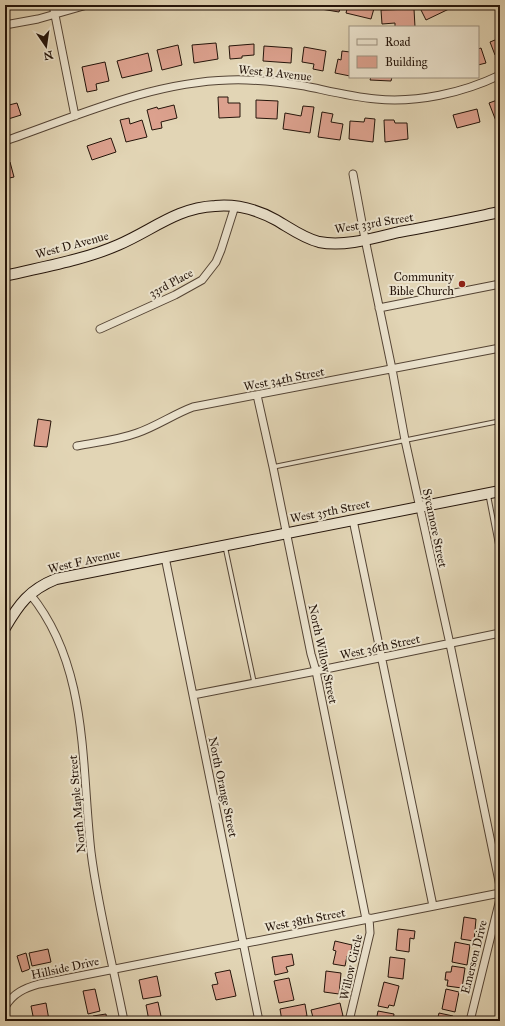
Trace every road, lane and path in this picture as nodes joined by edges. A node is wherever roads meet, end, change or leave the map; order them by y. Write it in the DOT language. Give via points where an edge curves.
graph roads {
  1 [pos="53,5"];
  2 [pos="87,5"];
  3 [pos="55,14"];
  4 [pos="5,25"];
  5 [pos="500,75"];
  6 [pos="75,116"];
  7 [pos="5,141"];
  8 [pos="353,174"];
  9 [pos="235,206"];
  10 [pos="500,214"];
  11 [pos="144,232"];
  12 [pos="365,240"];
  13 [pos="5,276"];
  14 [pos="500,284"];
  15 [pos="379,308"];
  16 [pos="100,329"];
  17 [pos="500,348"];
  18 [pos="392,369"];
  19 [pos="257,395"];
  20 [pos="500,421"];
  21 [pos="405,440"];
  22 [pos="77,446"];
  23 [pos="273,467"];
  24 [pos="500,491"];
  25 [pos="488,493"];
  26 [pos="419,507"];
  27 [pos="353,520"];
  28 [pos="286,533"];
  29 [pos="225,545"];
  30 [pos="500,556"];
  31 [pos="164,557"];
  32 [pos="30,594"];
  33 [pos="5,628"];
  34 [pos="500,634"];
  35 [pos="450,644"];
  36 [pos="382,657"];
  37 [pos="316,671"];
  38 [pos="254,682"];
  39 [pos="193,695"];
  40 [pos="500,886"];
  41 [pos="500,893"];
  42 [pos="500,899"];
  43 [pos="433,906"];
  44 [pos="368,919"];
  45 [pos="244,943"];
  46 [pos="114,969"];
  47 [pos="5,1007"];
  48 [pos="124,1021"];
  49 [pos="259,1021"];
  50 [pos="349,1021"];
  51 [pos="470,1021"];
  1 -- 3 [label="street"];
  2 -- 3 [label="street"];
  3 -- 4 [label="street"];
  3 -- 6 [label="street"];
  5 -- 6 [label="street, West B Avenue" via="444,94 394,100 360,97 276,82 209,81 158,89"];
  6 -- 7 [label="street, West B Avenue"];
  8 -- 12 [label="street, Sycamore Street"];
  9 -- 11 [label="street, West 33rd Street" via="216,206 175,214"];
  9 -- 12 [label="street, West 33rd Street" via="258,212 319,242"];
  9 -- 16 [label="street, 33rd Place" via="218,256 202,280"];
  10 -- 12 [label="street, West 33rd Street"];
  11 -- 13 [label="street, West D Avenue" via="96,254"];
  12 -- 15 [label="street, Sycamore Street"];
  14 -- 15 [label="street"];
  15 -- 18 [label="street, Sycamore Street"];
  17 -- 18 [label="street, West 34th Street"];
  18 -- 19 [label="street, West 34th Street"];
  18 -- 21 [label="street, Sycamore Street"];
  19 -- 22 [label="street, West 34th Street" via="193,407 138,433"];
  19 -- 23 [label="street, North Willow Street"];
  20 -- 21 [label="lane"];
  21 -- 23 [label="lane"];
  21 -- 26 [label="street, Sycamore Street"];
  23 -- 28 [label="street, North Willow Street"];
  24 -- 25 [label="street, West 35th Street"];
  25 -- 26 [label="street, West 35th Street"];
  25 -- 30 [label="lane"];
  26 -- 27 [label="street, West 35th Street"];
  26 -- 35 [label="street, Sycamore Street"];
  27 -- 28 [label="street, West 35th Street"];
  27 -- 36 [label="street"];
  28 -- 29 [label="street, West 35th Street"];
  28 -- 37 [label="street, North Willow Street"];
  29 -- 31 [label="street, West 35th Street"];
  29 -- 38 [label="lane"];
  31 -- 32 [label="street, West F Avenue" via="60,578 43,584"];
  31 -- 39 [label="street, North Orange Street"];
  32 -- 33 [label="street, West F Avenue" via="15,611"];
  32 -- 46 [label="street, North Maple Street" via="56,634 78,704 92,853"];
  34 -- 35 [label="street, West 36th Street"];
  35 -- 36 [label="street, West 36th Street"];
  35 -- 40 [label="street, Sycamore Street"];
  36 -- 37 [label="street, West 36th Street"];
  36 -- 43 [label="street"];
  37 -- 38 [label="street, West 36th Street"];
  37 -- 44 [label="street, North Willow Street"];
  38 -- 39 [label="street, West 36th Street"];
  39 -- 45 [label="street, North Orange Street"];
  41 -- 43 [label="street, West 38th Street"];
  42 -- 51 [label="street, Emerson Drive"];
  43 -- 44 [label="street, West 38th Street"];
  44 -- 45 [label="street, West 38th Street"];
  44 -- 50 [label="street, Willow Circle" via="370,933"];
  45 -- 46 [label="street, West 38th Street"];
  45 -- 49 [label="street, North Orange Street"];
  46 -- 47 [label="street, Hillside Drive" via="27,988 18,992"];
  46 -- 48 [label="street, North Maple Street"];
}
